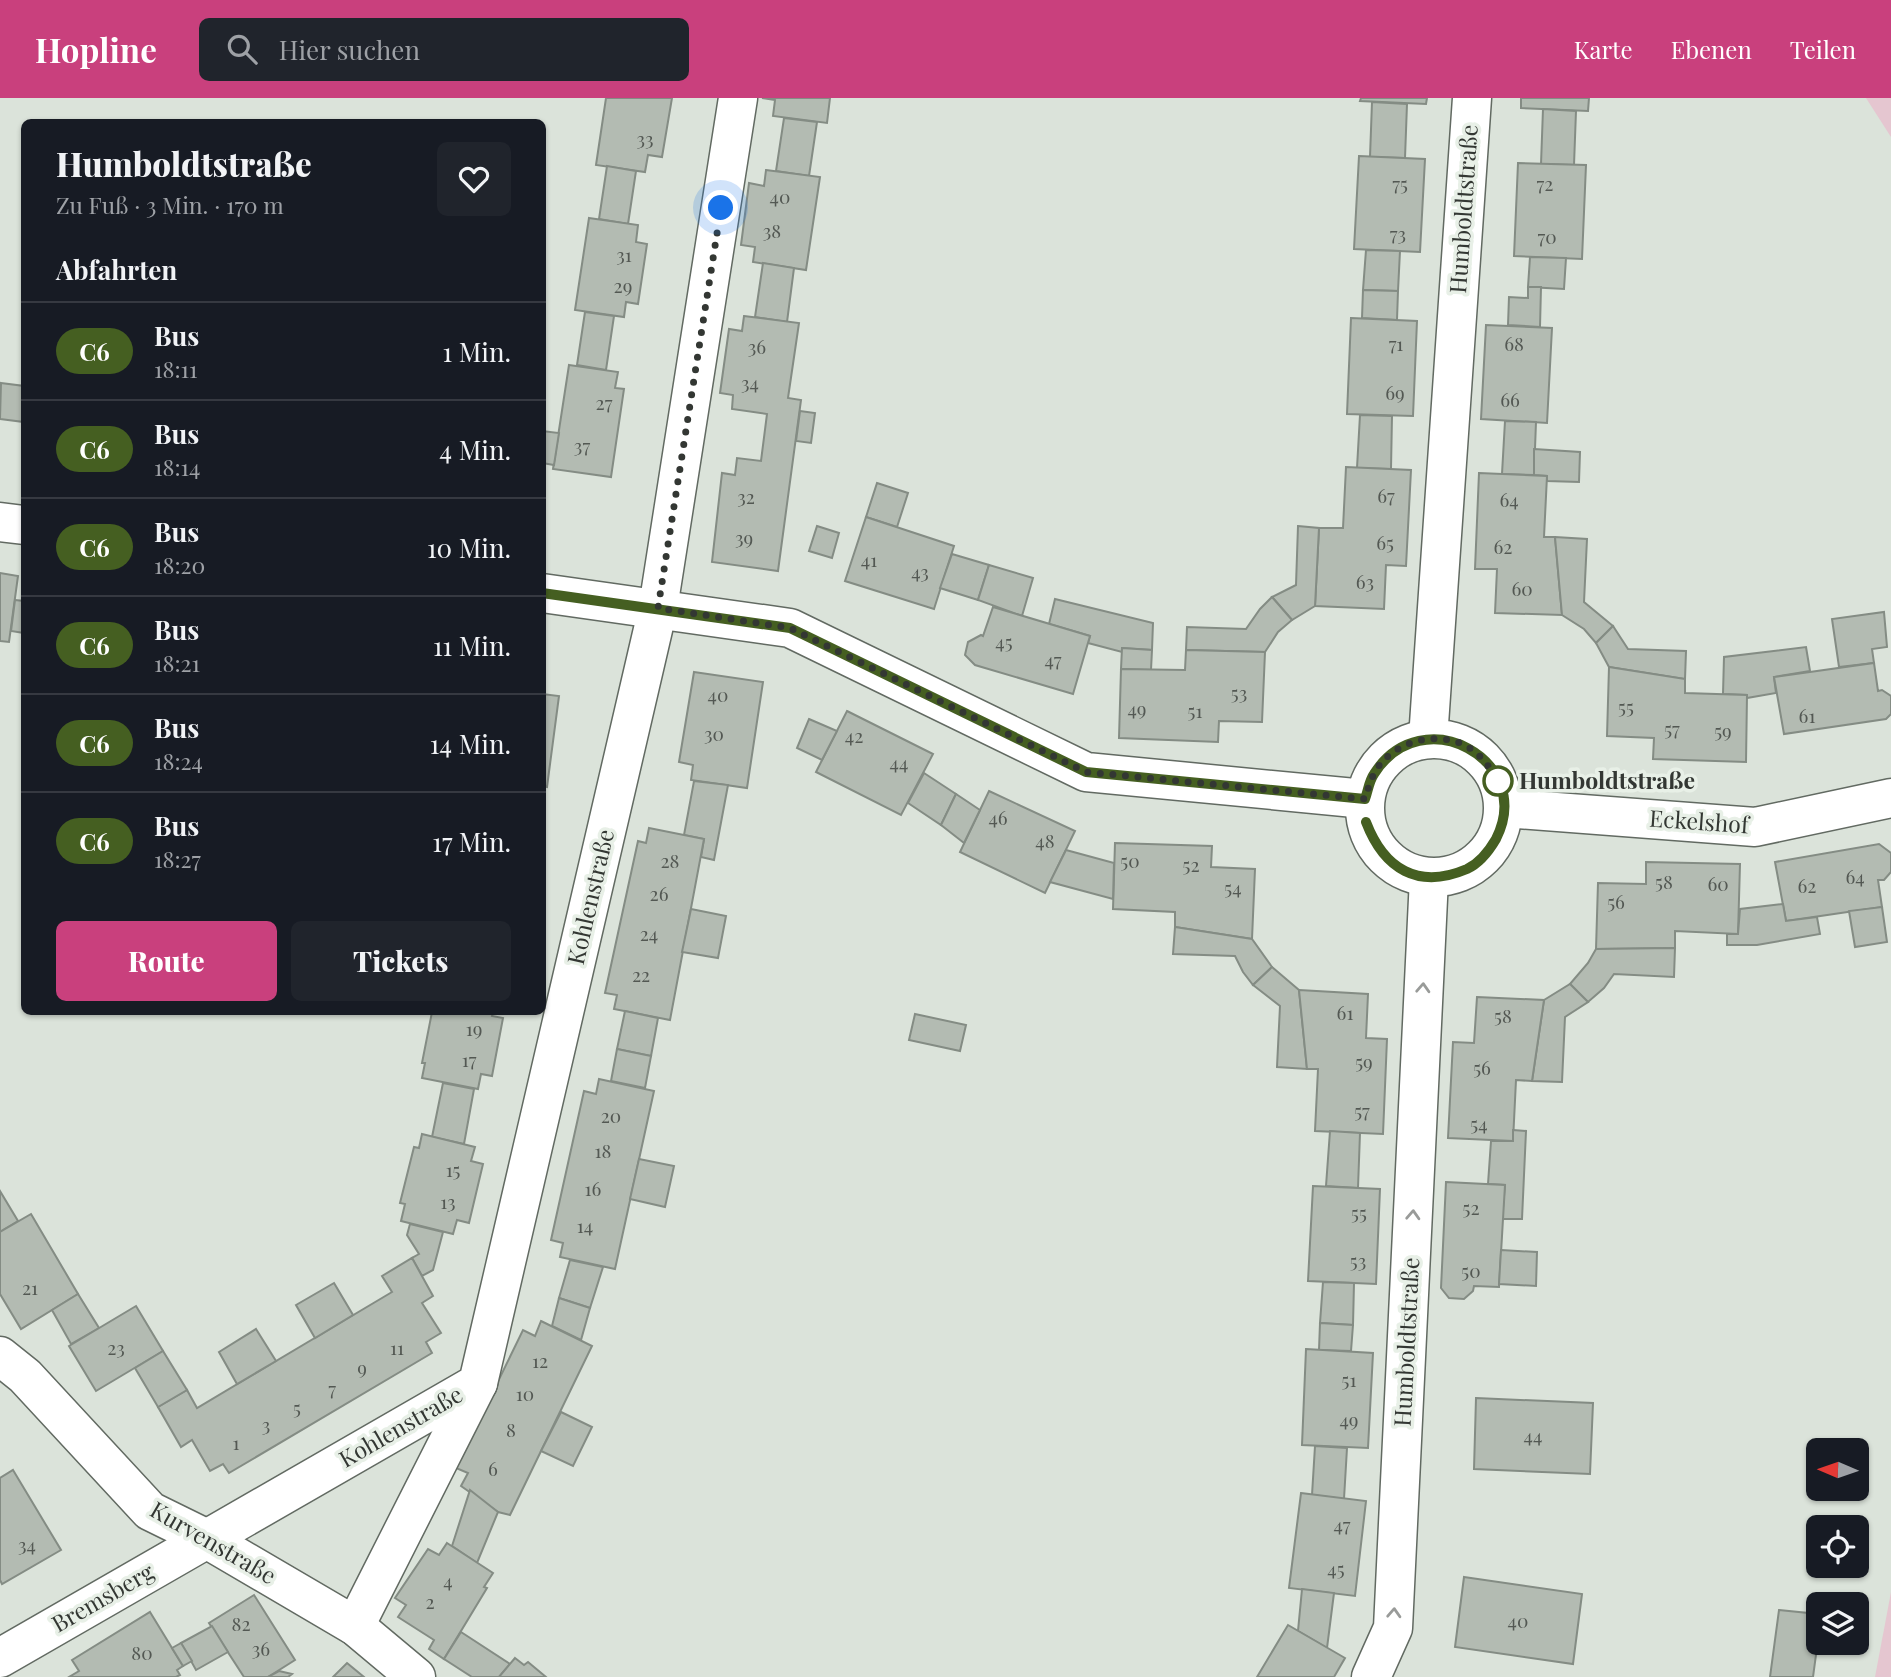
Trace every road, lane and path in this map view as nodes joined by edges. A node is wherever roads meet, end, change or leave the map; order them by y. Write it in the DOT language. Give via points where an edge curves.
graph roads {
  1 [pos="738,98"];
  2 [pos="1472,98"];
  3 [pos="0,522"];
  4 [pos="21,525"];
  5 [pos="546,594"];
  6 [pos="658,608"];
  7 [pos="1428,738"];
  8 [pos="1891,798"];
  9 [pos="1365,799"];
  10 [pos="1504,808"];
  11 [pos="1429,877"];
  12 [pos="0,1356"];
  13 [pos="478,1383"];
  14 [pos="205,1538"];
  15 [pos="355,1626"];
  16 [pos="0,1658"];
  17 [pos="416,1677"];
  18 [pos="1371,1677"];
  1 -- 6 [label="street, Kohlenstraße"];
  2 -- 7 [label="street, Humboldtstraße"];
  3 -- 4 [label="street"];
  5 -- 6 [label="street"];
  6 -- 9 [label="street" via="790,628 1086,772"];
  6 -- 13 [label="street, Kohlenstraße"];
  7 -- 9 [label="street" via="1405,745 1386,758 1372,776"];
  7 -- 10 [label="street" via="1451,740 1472,749 1489,765 1500,785"];
  8 -- 10 [label="street, Eckelshof" via="1755,827"];
  9 -- 11 [label="street" via="1366,822 1374,843 1388,860 1407,872"];
  10 -- 11 [label="street" via="1490,850 1473,866 1452,875"];
  18 -- 11 [label="street, Humboldtstraße, one-way" via="1393,1628"];
  12 -- 14 [label="street, Kurvenstraße" via="25,1376 150,1511"];
  13 -- 14 [label="street, Kohlenstraße"];
  13 -- 15 [label="street"];
  14 -- 15 [label="street, Kurvenstraße"];
  14 -- 16 [label="street, Bremsberg"];
  15 -- 17 [label="street, Kurvenstraße"];
}
